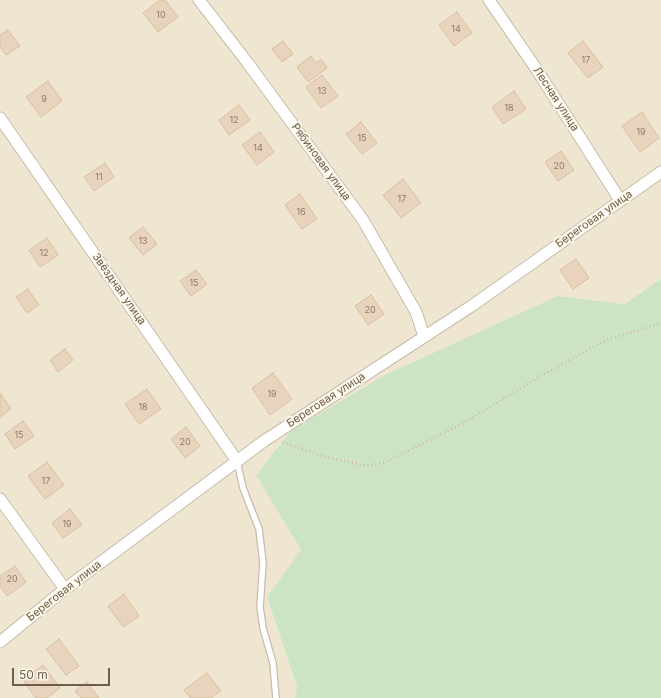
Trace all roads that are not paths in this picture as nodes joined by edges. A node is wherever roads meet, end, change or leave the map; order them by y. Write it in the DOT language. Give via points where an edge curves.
graph roads {
  1 [pos="199,0"];
  2 [pos="489,0"];
  3 [pos="0,118"];
  4 [pos="661,172"];
  5 [pos="620,200"];
  6 [pos="424,336"];
  7 [pos="237,461"];
  8 [pos="0,499"];
  9 [pos="65,589"];
  10 [pos="0,642"];
  11 [pos="276,698"];
  1 -- 6 [label="street, Рябиновая улица" via="363,220 416,312"];
  2 -- 5 [label="street, Лесная улица"];
  3 -- 7 [label="street, Звёздная улица"];
  4 -- 5 [label="street, Береговая улица"];
  5 -- 6 [label="street, Береговая улица"];
  6 -- 7 [label="street, Береговая улица"];
  7 -- 9 [label="street, Береговая улица"];
  7 -- 11 [label="lane" via="243,488 259,528 263,563 260,608 273,662"];
  8 -- 9 [label="street"];
  9 -- 10 [label="street, Береговая улица"];
}
